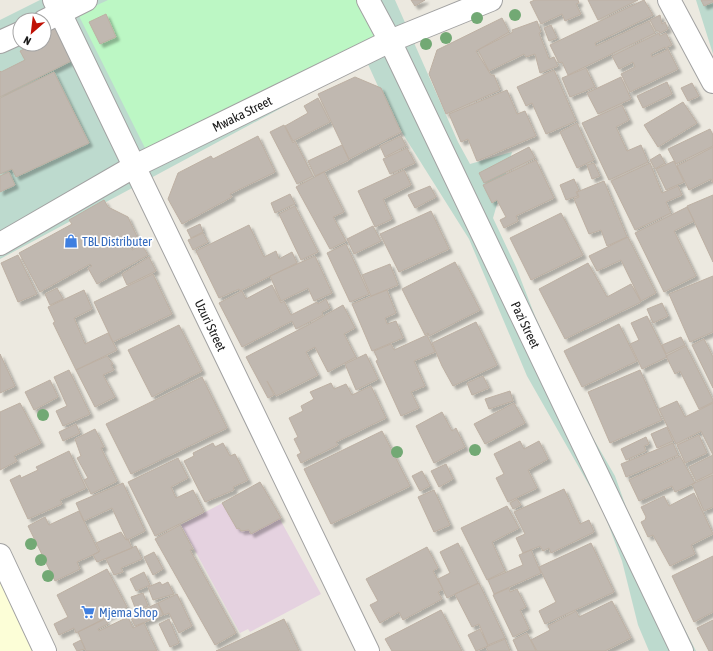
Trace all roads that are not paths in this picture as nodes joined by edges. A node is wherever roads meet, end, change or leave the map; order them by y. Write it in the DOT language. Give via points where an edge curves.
graph roads {
  1 [pos="86,0"];
  2 [pos="368,0"];
  3 [pos="491,0"];
  4 [pos="670,0"];
  5 [pos="53,12"];
  6 [pos="12,37"];
  7 [pos="390,41"];
  8 [pos="0,42"];
  9 [pos="713,82"];
  10 [pos="135,166"];
  11 [pos="0,244"];
  12 [pos="0,555"];
  13 [pos="45,651"];
  14 [pos="368,651"];
  15 [pos="682,651"];
  1 -- 5 [label="street"];
  2 -- 7 [label="street, Pazi Street"];
  3 -- 7 [label="street, Mwaka Street"];
  4 -- 9 [label="street"];
  5 -- 10 [label="street, Uzuri Street"];
  6 -- 8 [label="street"];
  7 -- 10 [label="street, Mwaka Street"];
  7 -- 15 [label="street, Pazi Street"];
  10 -- 11 [label="street, Mwaka Street"];
  10 -- 14 [label="street, Uzuri Street"];
  12 -- 13 [label="street"];
}
